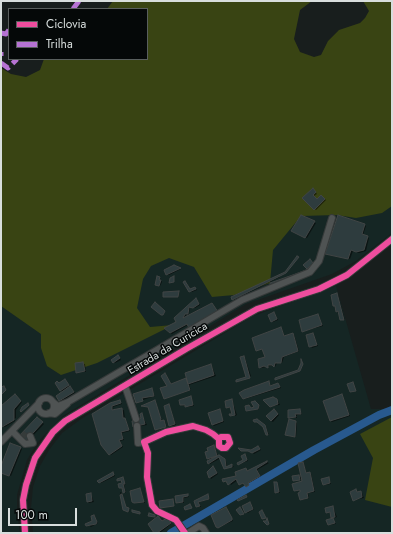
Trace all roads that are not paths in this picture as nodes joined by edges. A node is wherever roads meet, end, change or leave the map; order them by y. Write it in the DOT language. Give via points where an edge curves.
graph roads {
  1 [pos="332,218"];
  2 [pos="392,239"];
  3 [pos="125,386"];
  4 [pos="53,402"];
  5 [pos="68,402"];
  6 [pos="40,403"];
  7 [pos="42,412"];
  8 [pos="49,413"];
  9 [pos="29,414"];
  10 [pos="16,428"];
  11 [pos="23,432"];
  12 [pos="29,437"];
  13 [pos="219,439"];
  14 [pos="1,442"];
  15 [pos="144,442"];
  16 [pos="33,443"];
  17 [pos="41,449"];
  18 [pos="186,532"];
  19 [pos="25,533"];
  20 [pos="206,533"];
  1 -- 5 [label="street" via="319,261 310,272 242,300"];
  2 -- 3 [label="street, Estrada da Curicica" via="347,275 319,288 257,309"];
  3 -- 15 [label="street" via="137,423 138,443"];
  3 -- 17 [label="street, Estrada da Curicica" via="65,421"];
  4 -- 5 [label="street" via="58,406"];
  4 -- 6 [label="street" via="46,399"];
  4 -- 8 [label="street" via="53,410"];
  5 -- 8 [label="street" via="59,412"];
  6 -- 7 [label="street" via="39,408"];
  6 -- 9 [label="street"];
  7 -- 8 [label="street"];
  7 -- 9 [label="street"];
  9 -- 10 [label="street"];
  10 -- 11 [label="street"];
  10 -- 14 [label="street"];
  10 -- 16 [label="street" via="25,444"];
  12 -- 16 [label="street"];
  13 -- 15 [label="street" via="206,430 193,426 166,432"];
  15 -- 18 [label="street" via="148,453 146,477 152,505 178,522"];
  16 -- 17 [label="street"];
  17 -- 19 [label="street, Estrada da Curicica" via="35,458 23,500"];
  18 -- 20 [label="street" via="199,526"];
}
